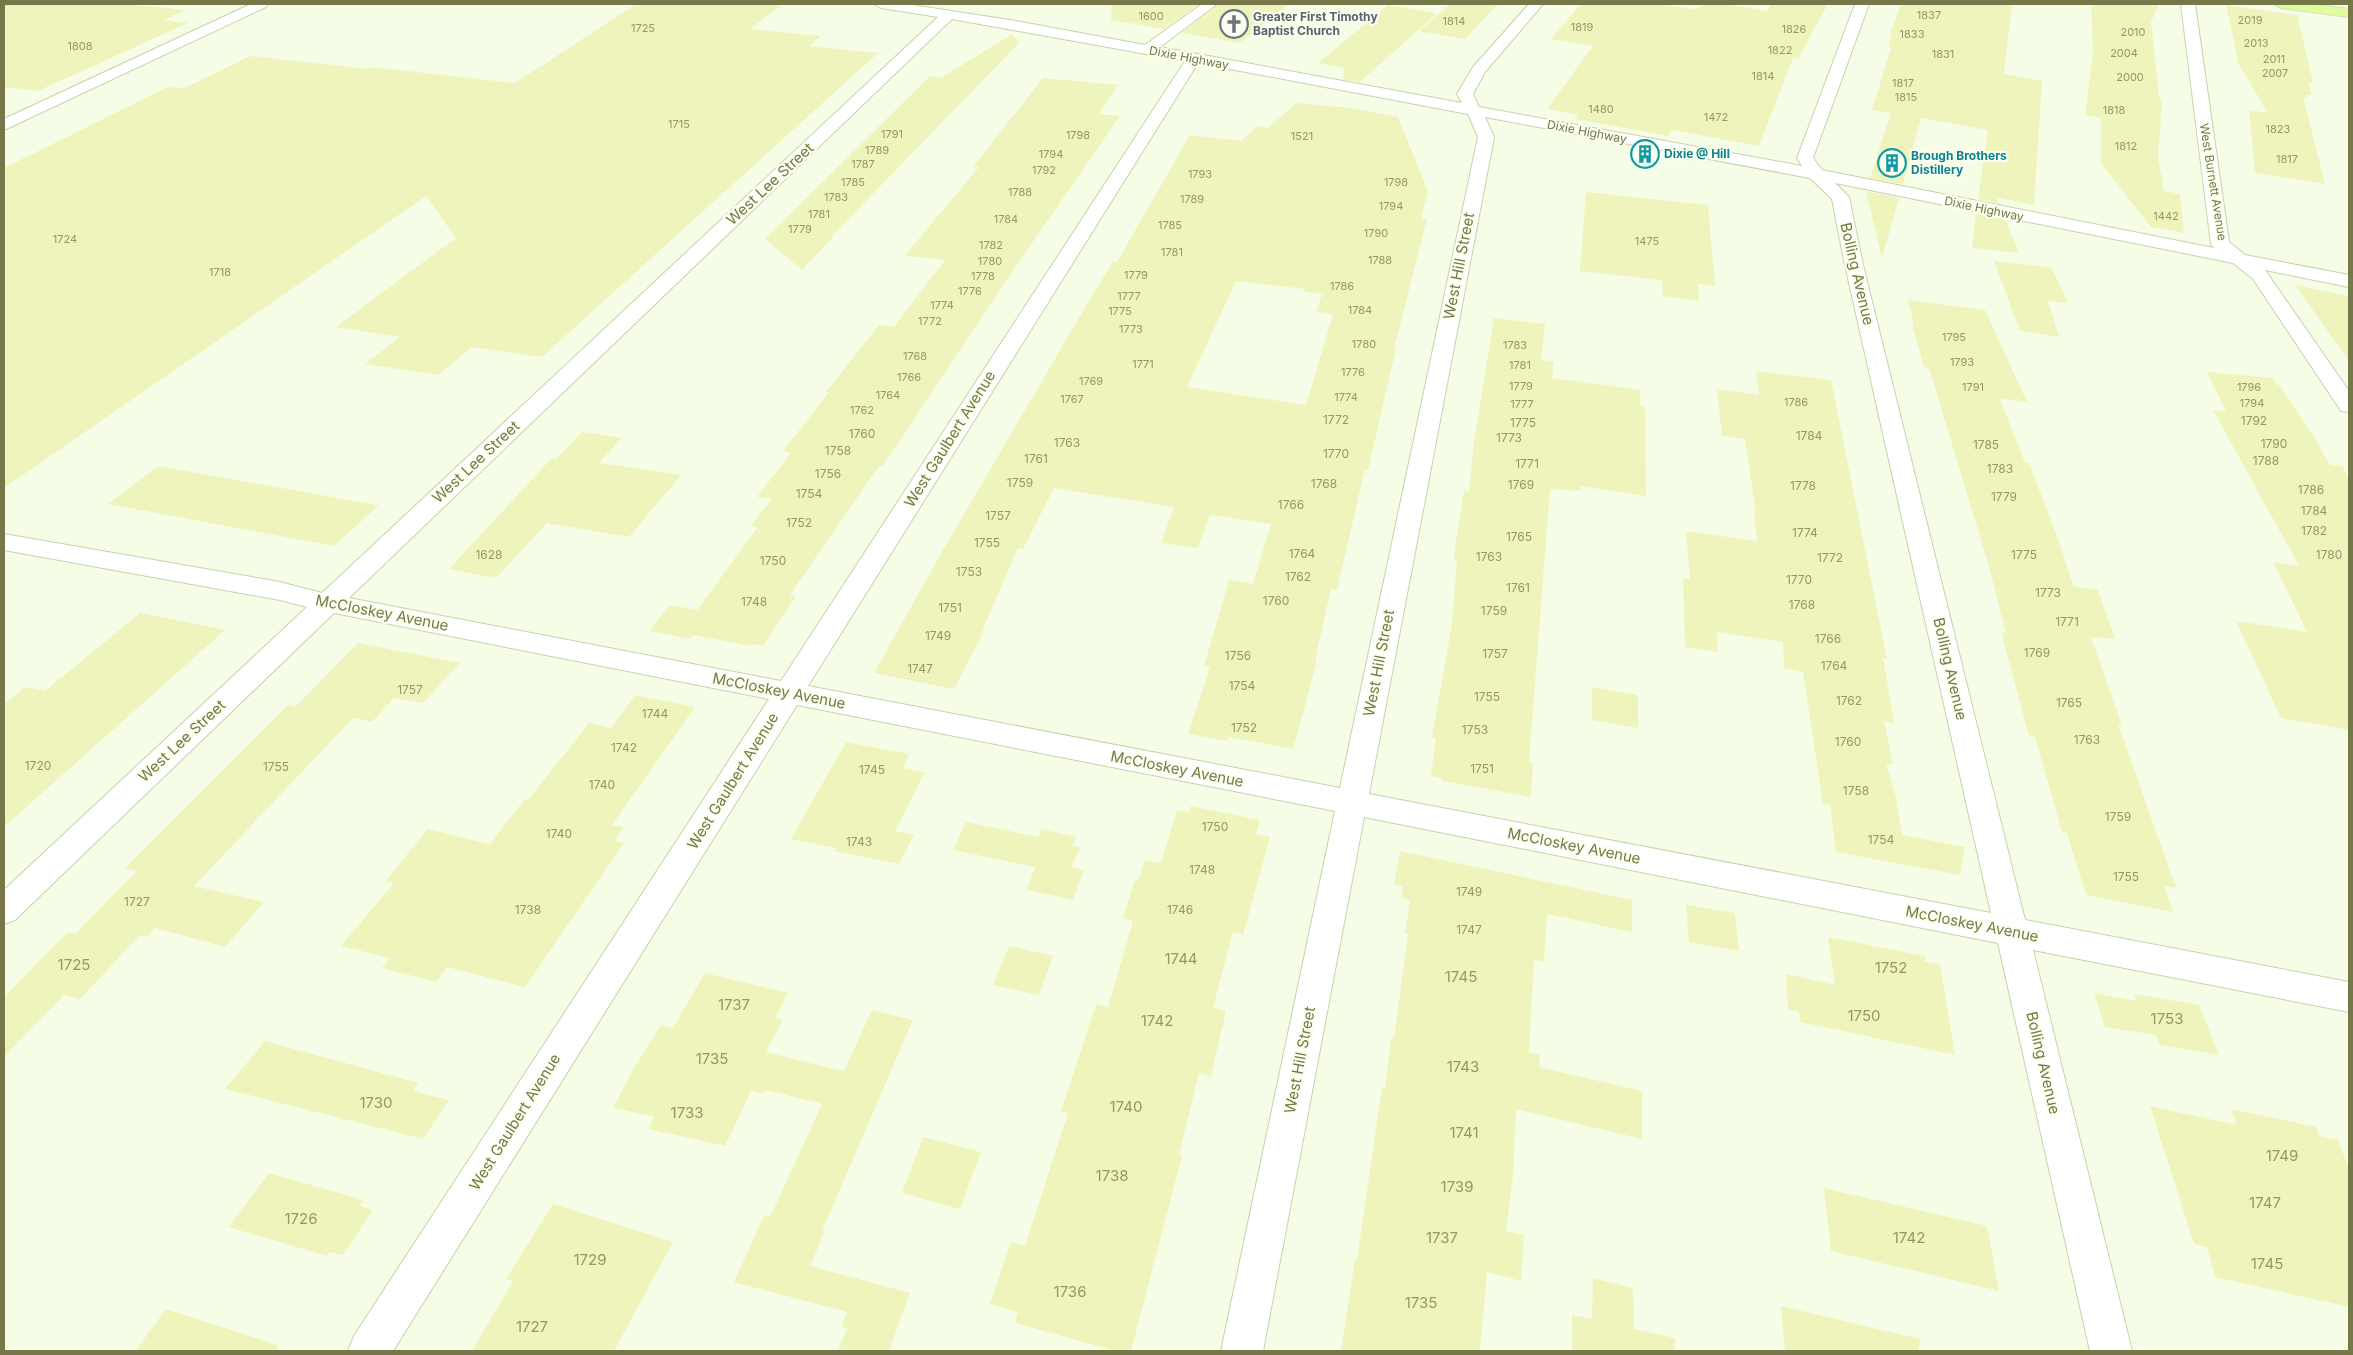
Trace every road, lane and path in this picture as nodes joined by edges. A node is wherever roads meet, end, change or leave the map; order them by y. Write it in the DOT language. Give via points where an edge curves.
graph roads {
  1 [pos="261,4"];
  2 [pos="883,4"];
  3 [pos="1210,4"];
  4 [pos="1536,4"];
  5 [pos="1862,4"];
  6 [pos="2188,4"];
  7 [pos="2281,4"];
  8 [pos="2349,13"];
  9 [pos="948,15"];
  10 [pos="1147,50"];
  11 [pos="1193,59"];
  12 [pos="1471,110"];
  13 [pos="4,125"];
  14 [pos="1816,174"];
  15 [pos="2241,260"];
  16 [pos="2349,281"];
  17 [pos="2349,406"];
  18 [pos="4,542"];
  19 [pos="327,603"];
  20 [pos="789,692"];
  21 [pos="1351,803"];
  22 [pos="4,910"];
  23 [pos="2012,932"];
  24 [pos="2349,997"];
  25 [pos="369,1351"];
  26 [pos="1242,1351"];
  27 [pos="2111,1351"];
  1 -- 13 [label="street"];
  2 -- 9 [label="street, Dixie Highway"];
  3 -- 10 [label="street"];
  4 -- 12 [label="street, West Hill Street" via="1471,81 1464,94"];
  5 -- 14 [label="street, Bolling Avenue" via="1805,158"];
  6 -- 15 [label="street, West Burnett Avenue" via="2220,244"];
  7 -- 8 [label="main road"];
  9 -- 10 [label="street, Dixie Highway"];
  9 -- 19 [label="street, West Lee Street"];
  10 -- 11 [label="street, Dixie Highway"];
  11 -- 12 [label="street, Dixie Highway"];
  11 -- 20 [label="street, West Gaulbert Avenue"];
  12 -- 14 [label="street, Dixie Highway"];
  12 -- 21 [label="street, West Hill Street" via="1486,130 1486,137"];
  14 -- 15 [label="street, Dixie Highway"];
  14 -- 23 [label="street, Bolling Avenue" via="1840,197"];
  15 -- 16 [label="street, Dixie Highway"];
  15 -- 17 [label="street, West Burnett Avenue" via="2260,275"];
  18 -- 19 [label="street, McCloskey Avenue" via="280,591"];
  19 -- 20 [label="street, McCloskey Avenue"];
  19 -- 22 [label="street, West Lee Street"];
  20 -- 21 [label="street, McCloskey Avenue"];
  20 -- 25 [label="street, West Gaulbert Avenue"];
  21 -- 23 [label="street, McCloskey Avenue"];
  21 -- 26 [label="street, West Hill Street"];
  23 -- 24 [label="street, McCloskey Avenue"];
  23 -- 27 [label="street, Bolling Avenue"];
}
